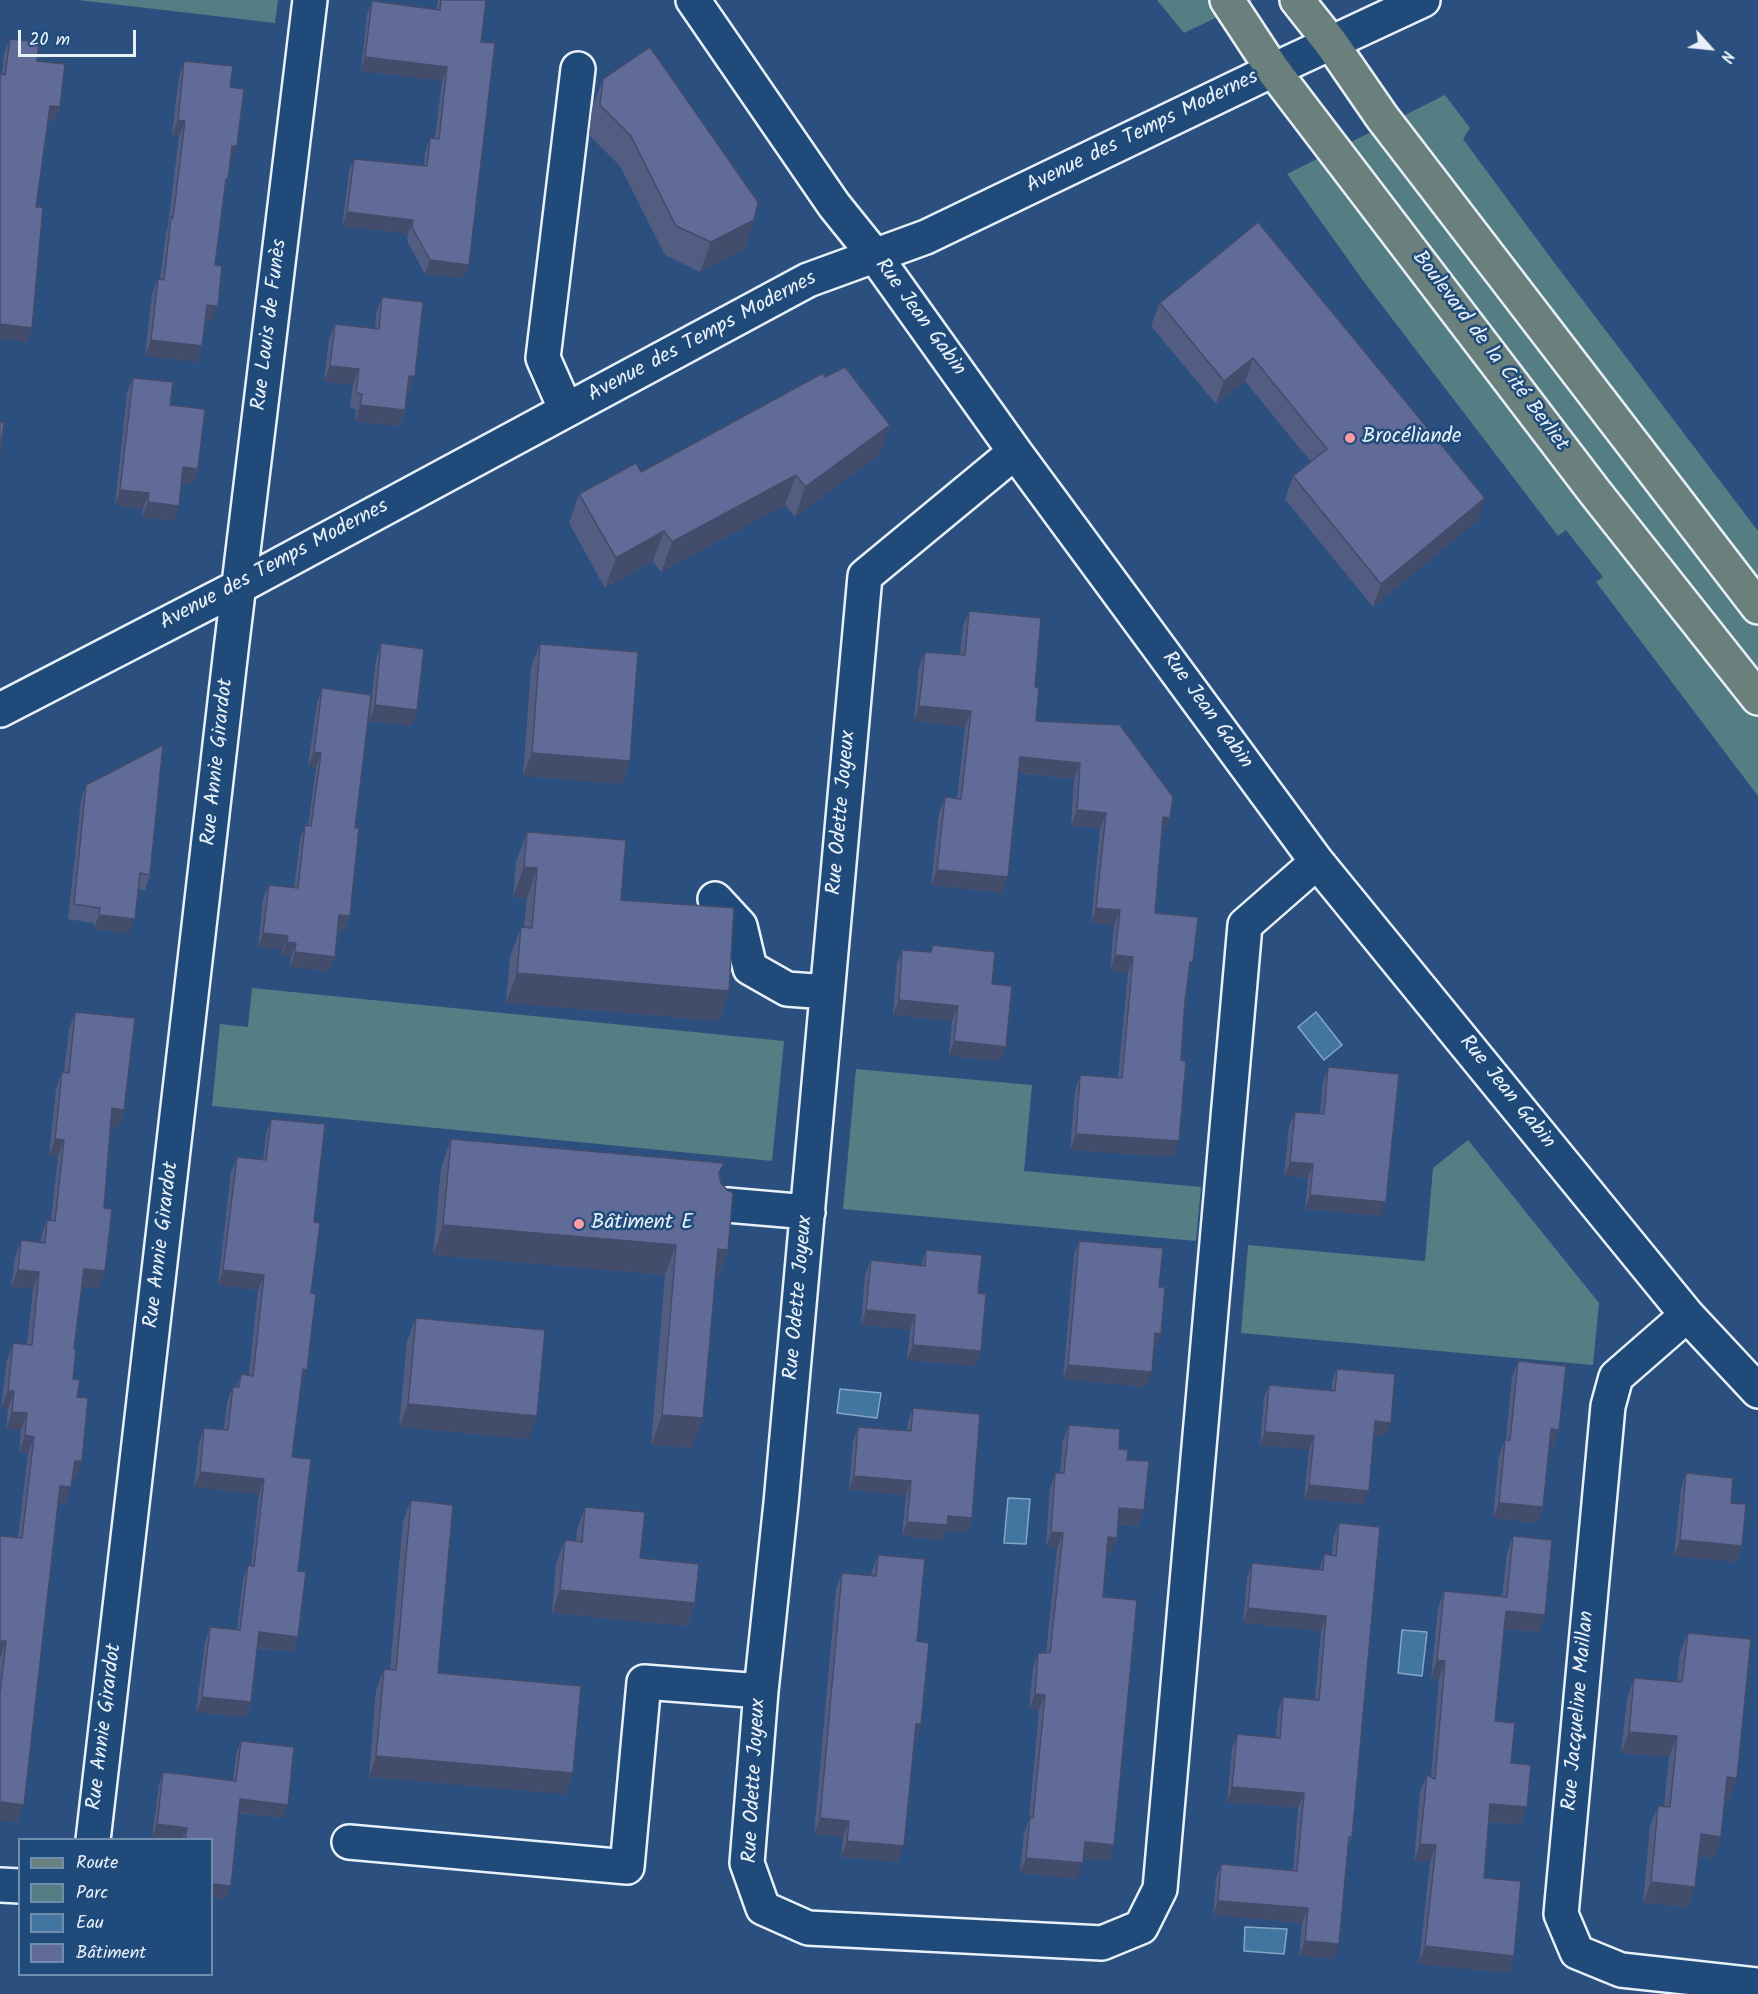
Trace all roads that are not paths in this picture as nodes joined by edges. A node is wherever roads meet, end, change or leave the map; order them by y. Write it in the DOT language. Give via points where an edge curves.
graph roads {
  1 [pos="310,0"];
  2 [pos="693,0"];
  3 [pos="1227,0"];
  4 [pos="1297,0"];
  5 [pos="1423,0"];
  6 [pos="1331,42"];
  7 [pos="578,69"];
  8 [pos="1273,70"];
  9 [pos="875,256"];
  10 [pos="566,410"];
  11 [pos="1016,452"];
  12 [pos="240,586"];
  13 [pos="1758,607"];
  14 [pos="231,650"];
  15 [pos="1758,698"];
  16 [pos="0,710"];
  17 [pos="1317,862"];
  18 [pos="716,899"];
  19 [pos="827,992"];
  20 [pos="727,1205"];
  21 [pos="808,1212"];
  22 [pos="1687,1315"];
  23 [pos="1758,1391"];
  24 [pos="761,1691"];
  25 [pos="93,1838"];
  26 [pos="349,1842"];
  27 [pos="0,1885"];
  28 [pos="18,1886"];
  29 [pos="1758,1985"];
  1 -- 12 [label="street, Rue Louis de Funès"];
  2 -- 9 [label="street, Rue Jean Gabin" via="834,205"];
  3 -- 8 [label="main road, Boulevard de la Cité Berliet"];
  4 -- 6 [label="main road"];
  5 -- 6 [label="street, Avenue des Temps Modernes"];
  6 -- 8 [label="street, Avenue des Temps Modernes"];
  6 -- 13 [label="main road" via="1382,117"];
  7 -- 10 [label="street" via="543,358"];
  8 -- 9 [label="street, Avenue des Temps Modernes" via="926,237"];
  8 -- 15 [label="main road, Boulevard de la Cité Berliet" via="1594,491"];
  9 -- 10 [label="street, Avenue des Temps Modernes" via="808,280"];
  9 -- 11 [label="street, Rue Jean Gabin"];
  10 -- 12 [label="street, Avenue des Temps Modernes"];
  11 -- 17 [label="street, Rue Jean Gabin"];
  11 -- 19 [label="street, Rue Odette Joyeux" via="865,576"];
  12 -- 14 [label="street, Rue Louis de Funès"];
  12 -- 16 [label="street, Avenue des Temps Modernes"];
  14 -- 25 [label="street, Rue Annie Girardot"];
  17 -- 22 [label="street, Rue Jean Gabin"];
  17 -- 24 [label="street, Rue Odette Joyeux" via="1245,925 1160,1889 1141,1927 1102,1943 808,1928 763,1908 747,1863"];
  18 -- 19 [label="street" via="740,926 750,968 787,989"];
  19 -- 21 [label="street, Rue Odette Joyeux"];
  20 -- 21 [label="street"];
  21 -- 24 [label="street, Rue Odette Joyeux"];
  22 -- 23 [label="street, Rue Jean Gabin"];
  22 -- 29 [label="street, Rue Jacqueline Maillan" via="1616,1377 1608,1406 1561,1914 1577,1952 1621,1970"];
  24 -- 26 [label="street" via="644,1682 627,1867"];
  27 -- 28 [label="street"];
}
